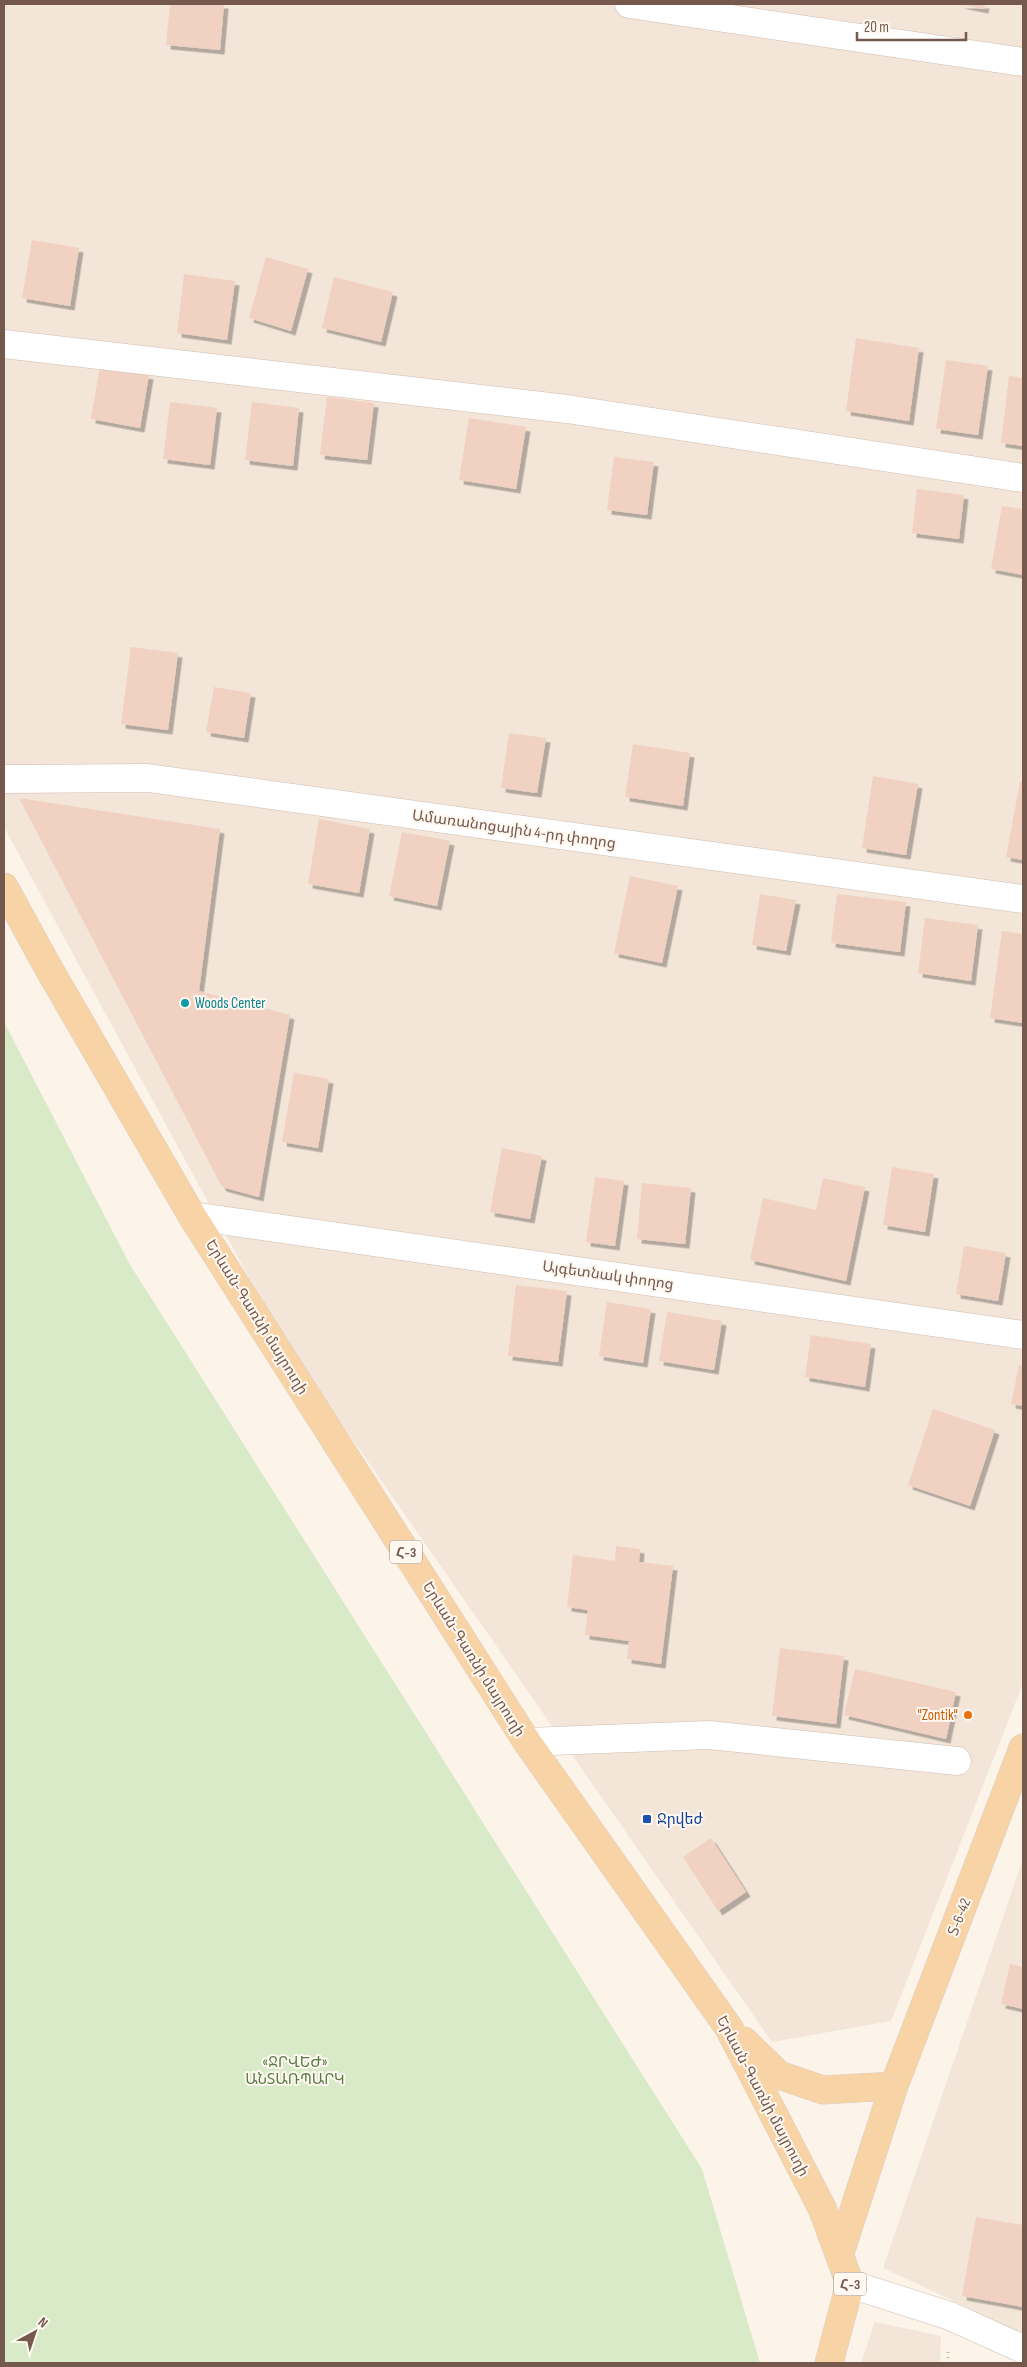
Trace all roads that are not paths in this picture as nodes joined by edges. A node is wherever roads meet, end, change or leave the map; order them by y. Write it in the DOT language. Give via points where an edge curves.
graph roads {
  1 [pos="629,4"];
  2 [pos="1023,62"];
  3 [pos="4,344"];
  4 [pos="1023,478"];
  5 [pos="4,779"];
  6 [pos="4,887"];
  7 [pos="1023,899"];
  8 [pos="192,1216"];
  9 [pos="1023,1335"];
  10 [pos="526,1742"];
  11 [pos="1023,1748"];
  12 [pos="957,1761"];
  13 [pos="729,2028"];
  14 [pos="894,2086"];
  15 [pos="840,2253"];
  16 [pos="850,2284"];
  17 [pos="1023,2349"];
  18 [pos="829,2363"];
  1 -- 2 [label="street"];
  3 -- 4 [label="street" via="567,410"];
  5 -- 7 [label="street, Ամառանոցային 4-րդ փողոց" via="148,778"];
  6 -- 8 [label="main road, Երևան-Գառնի մայրուղի / Հ-3"];
  8 -- 9 [label="street, Այգետնակ փողոց"];
  8 -- 10 [label="main road, Երևան-Գառնի մայրուղի / Հ-3"];
  10 -- 12 [label="street" via="709,1735"];
  10 -- 13 [label="main road, Երևան-Գառնի մայրուղի / Հ-3"];
  11 -- 14 [label="main road, Տ-6-42 / Տ-6-42"];
  13 -- 14 [label="main road" via="779,2075 823,2090"];
  13 -- 15 [label="main road, Երևան-Գառնի մայրուղի / Հ-3" via="822,2208"];
  14 -- 15 [label="main road, Տ-6-42"];
  15 -- 16 [label="main road, Երևան-Գառնի մայրուղի / Հ-3"];
  16 -- 17 [label="street" via="950,2316"];
  16 -- 18 [label="main road, Հ-3"];
}
